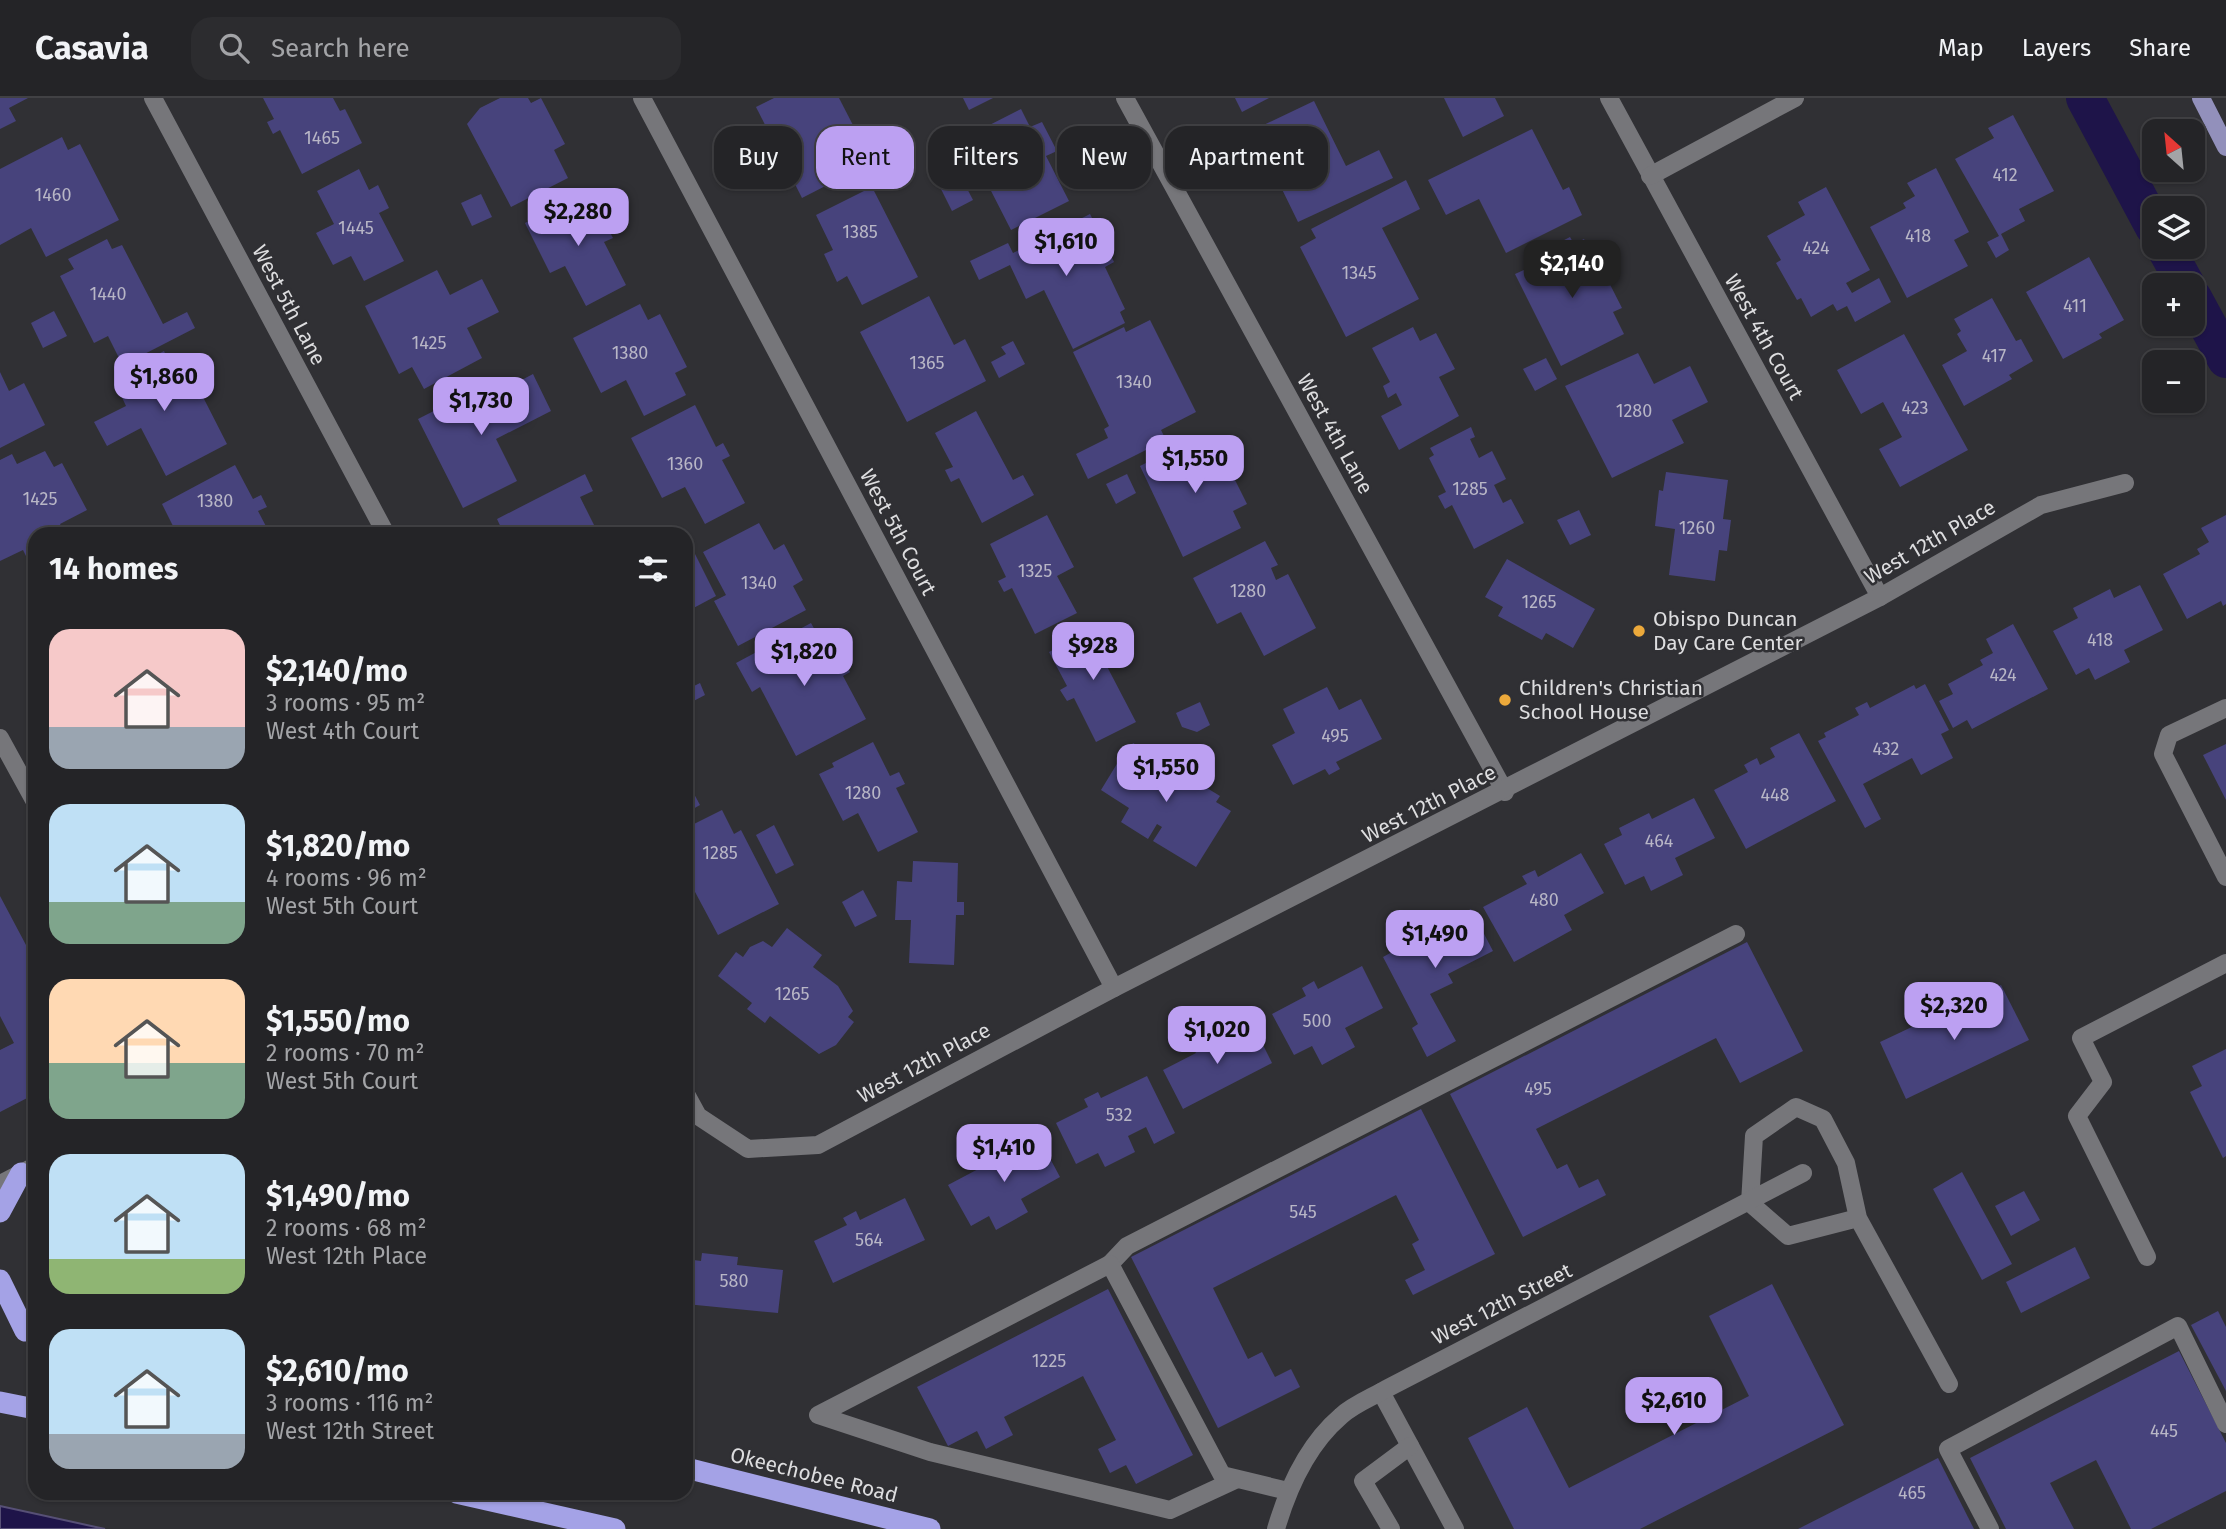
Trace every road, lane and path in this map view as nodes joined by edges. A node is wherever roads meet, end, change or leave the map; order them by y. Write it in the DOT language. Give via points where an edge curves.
graph roads {
  1 [pos="153,98"];
  2 [pos="642,98"];
  3 [pos="1125,98"];
  4 [pos="1609,98"];
  5 [pos="1795,98"];
  6 [pos="2201,98"];
  7 [pos="2226,147"];
  8 [pos="1650,176"];
  9 [pos="2125,483"];
  10 [pos="382,527"];
  11 [pos="1881,597"];
  12 [pos="2226,708"];
  13 [pos="0,738"];
  14 [pos="28,789"];
  15 [pos="1505,792"];
  16 [pos="2226,877"];
  17 [pos="1736,934"];
  18 [pos="2226,963"];
  19 [pos="1114,988"];
  20 [pos="693,1107"];
  21 [pos="28,1169"];
  22 [pos="1803,1173"];
  23 [pos="0,1184"];
  24 [pos="1749,1203"];
  25 [pos="0,1212"];
  26 [pos="1858,1218"];
  27 [pos="2147,1257"];
  28 [pos="1110,1264"];
  29 [pos="0,1280"];
  30 [pos="0,1326"];
  31 [pos="28,1329"];
  32 [pos="28,1332"];
  33 [pos="1949,1384"];
  34 [pos="1381,1392"];
  35 [pos="0,1402"];
  36 [pos="28,1408"];
  37 [pos="2226,1424"];
  38 [pos="1410,1446"];
  39 [pos="693,1470"];
  40 [pos="1237,1479"];
  41 [pos="1288,1491"];
  42 [pos="487,1500"];
  43 [pos="615,1529"];
  44 [pos="930,1529"];
  45 [pos="1276,1529"];
  46 [pos="1391,1529"];
  47 [pos="1455,1529"];
  48 [pos="1990,1529"];
  1 -- 10 [label="street, West 5th Lane"];
  2 -- 19 [label="street, West 5th Court"];
  3 -- 15 [label="street, West 4th Lane"];
  4 -- 8 [label="street, West 4th Court"];
  5 -- 8 [label="street"];
  6 -- 7 [label="main road"];
  8 -- 11 [label="street, West 4th Court"];
  9 -- 11 [label="street, West 12th Place" via="2041,505"];
  11 -- 15 [label="street, West 12th Place"];
  12 -- 16 [label="street" via="2169,735 2163,754"];
  13 -- 14 [label="street"];
  15 -- 19 [label="street, West 12th Place"];
  17 -- 28 [label="street" via="1127,1246"];
  18 -- 27 [label="street" via="2081,1038 2103,1082 2077,1116"];
  19 -- 20 [label="street, West 12th Place" via="818,1145 748,1149 698,1116"];
  21 -- 23 [label="street"];
  21 -- 25 [label="highway"];
  22 -- 24 [label="street, West 12th Street"];
  24 -- 26 [label="street" via="1788,1236"];
  24 -- 26 [label="street" via="1754,1136 1796,1107 1824,1119 1846,1163"];
  24 -- 34 [label="street, West 12th Street"];
  26 -- 33 [label="street"];
  28 -- 40 [label="street" via="1222,1475"];
  28 -- 40 [label="street" via="818,1415 930,1452 1170,1510"];
  29 -- 31 [label="highway"];
  30 -- 32 [label="highway"];
  34 -- 38 [label="street"];
  34 -- 41 [label="street, West 12th Street" via="1341,1416 1311,1451"];
  35 -- 36 [label="highway"];
  37 -- 48 [label="street" via="2178,1326 1948,1449"];
  38 -- 46 [label="street" via="1363,1481"];
  38 -- 47 [label="street"];
  39 -- 44 [label="highway, Okeechobee Road"];
  40 -- 41 [label="street"];
  41 -- 45 [label="street, West 12th Street"];
  42 -- 43 [label="highway"];
}
